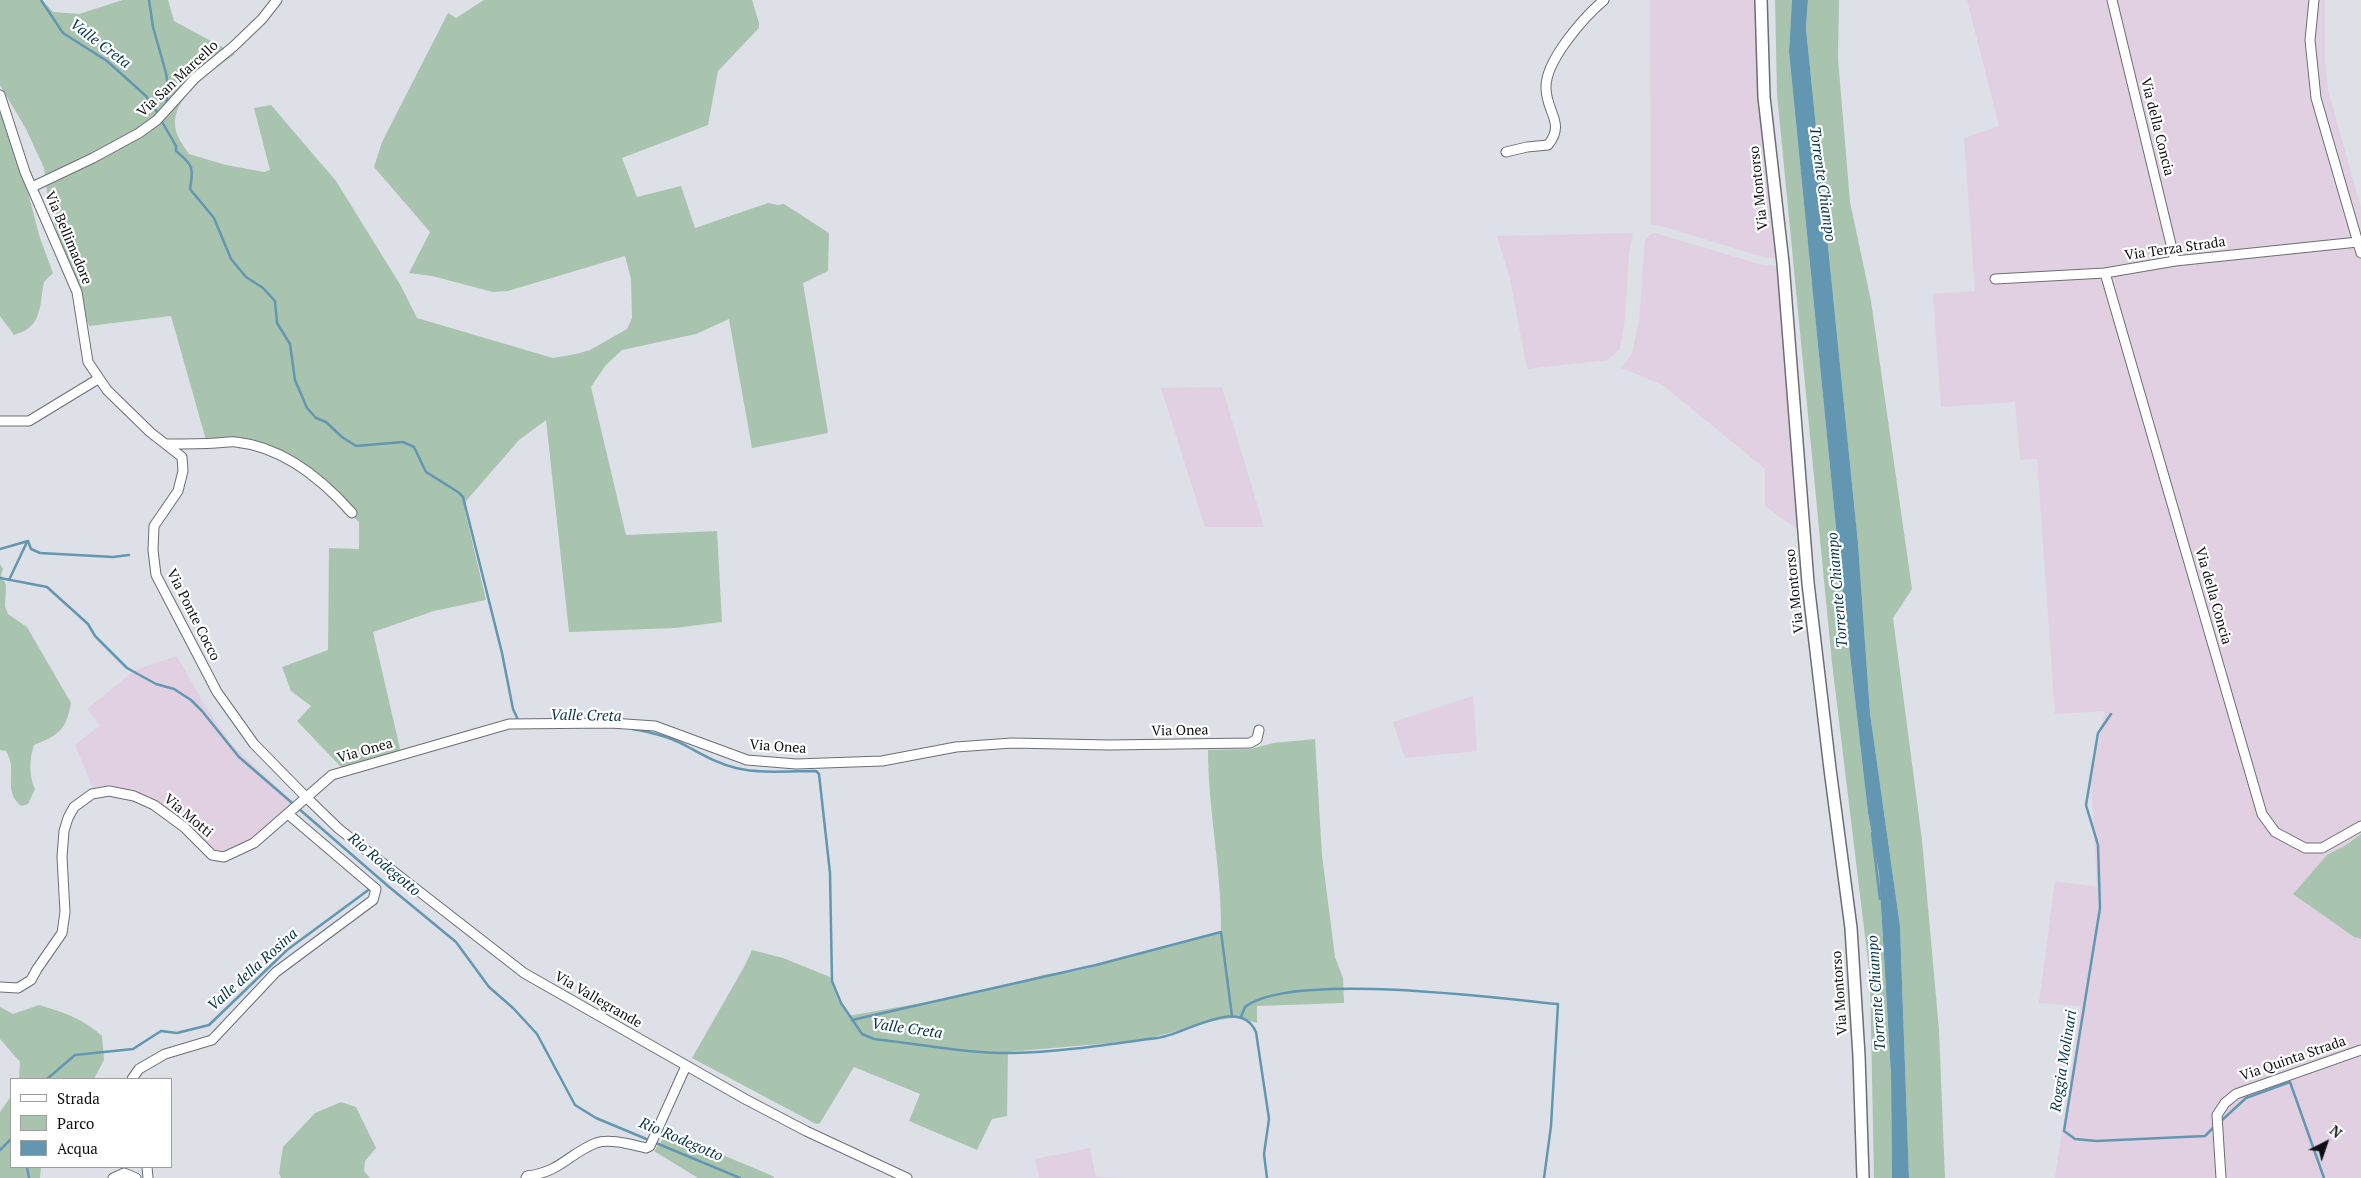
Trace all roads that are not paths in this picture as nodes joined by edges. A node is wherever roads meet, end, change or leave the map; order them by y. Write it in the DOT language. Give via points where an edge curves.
graph roads {
  1 [pos="277,0"];
  2 [pos="1604,0"];
  3 [pos="1761,0"];
  4 [pos="2112,0"];
  5 [pos="2314,0"];
  6 [pos="0,95"];
  7 [pos="1506,152"];
  8 [pos="32,187"];
  9 [pos="2358,242"];
  10 [pos="2361,253"];
  11 [pos="2175,261"];
  12 [pos="2105,273"];
  13 [pos="1995,279"];
  14 [pos="98,379"];
  15 [pos="107,390"];
  16 [pos="0,421"];
  17 [pos="166,444"];
  18 [pos="352,513"];
  19 [pos="1259,730"];
  20 [pos="304,800"];
  21 [pos="289,812"];
  22 [pos="2361,826"];
  23 [pos="0,987"];
  24 [pos="2361,1050"];
  25 [pos="686,1066"];
  26 [pos="133,1078"];
  27 [pos="114,1178"];
  28 [pos="136,1178"];
  29 [pos="526,1178"];
  30 [pos="907,1178"];
  31 [pos="1863,1178"];
  32 [pos="2221,1178"];
  1 -- 8 [label="street, Via San Marcello" via="234,46 195,78 157,120 124,141"];
  2 -- 7 [label="street" via="1580,21 1547,74 1546,89 1556,119 1556,136 1548,146 1527,146"];
  3 -- 31 [label="main road, Via Montorso" via="1764,96 1783,263 1808,583 1851,928"];
  4 -- 11 [label="street, Via della Concia"];
  5 -- 9 [label="street" via="2310,40 2316,98"];
  6 -- 8 [label="street, Via Bellimadore"];
  8 -- 14 [label="street, Via Bellimadore" via="77,292 88,362"];
  9 -- 10 [label="street"];
  9 -- 11 [label="street, Via Terza Strada"];
  11 -- 12 [label="street, Via Terza Strada"];
  12 -- 13 [label="street, Via Terza Strada"];
  12 -- 22 [label="street, Via della Concia" via="2262,814 2275,832 2304,848 2322,848"];
  14 -- 15 [label="street, Via Bellimadore"];
  14 -- 16 [label="street" via="29,421"];
  15 -- 17 [label="street, Via Ponte Cocco"];
  17 -- 18 [label="street" via="235,442 268,449 318,478"];
  17 -- 20 [label="street, Via Ponte Cocco" via="182,457 183,471 178,491 154,526 156,576 217,692 254,744"];
  19 -- 20 [label="street, Via Onea" via="1257,739 1250,743 1012,743 956,747 882,761 796,764 747,760 655,726 509,724 332,775"];
  20 -- 21 [label="street, Via Motti"];
  20 -- 25 [label="street, Via Vallegrande" via="524,973"];
  21 -- 23 [label="street, Via Motti" via="254,843 238,852 217,857 154,804 134,796 109,792 83,799 74,807 64,831 65,912 62,932 31,980 18,988"];
  21 -- 26 [label="street" via="373,886 373,900 276,972 212,1040 165,1054 139,1069"];
  24 -- 32 [label="street, Via Quinta Strada" via="2236,1094 2225,1103 2218,1115"];
  25 -- 29 [label="street" via="652,1142 646,1148 597,1143 555,1170"];
  25 -- 30 [label="street, Via Vallegrande" via="806,1131"];
  27 -- 28 [label="street" via="124,1173"];
}
